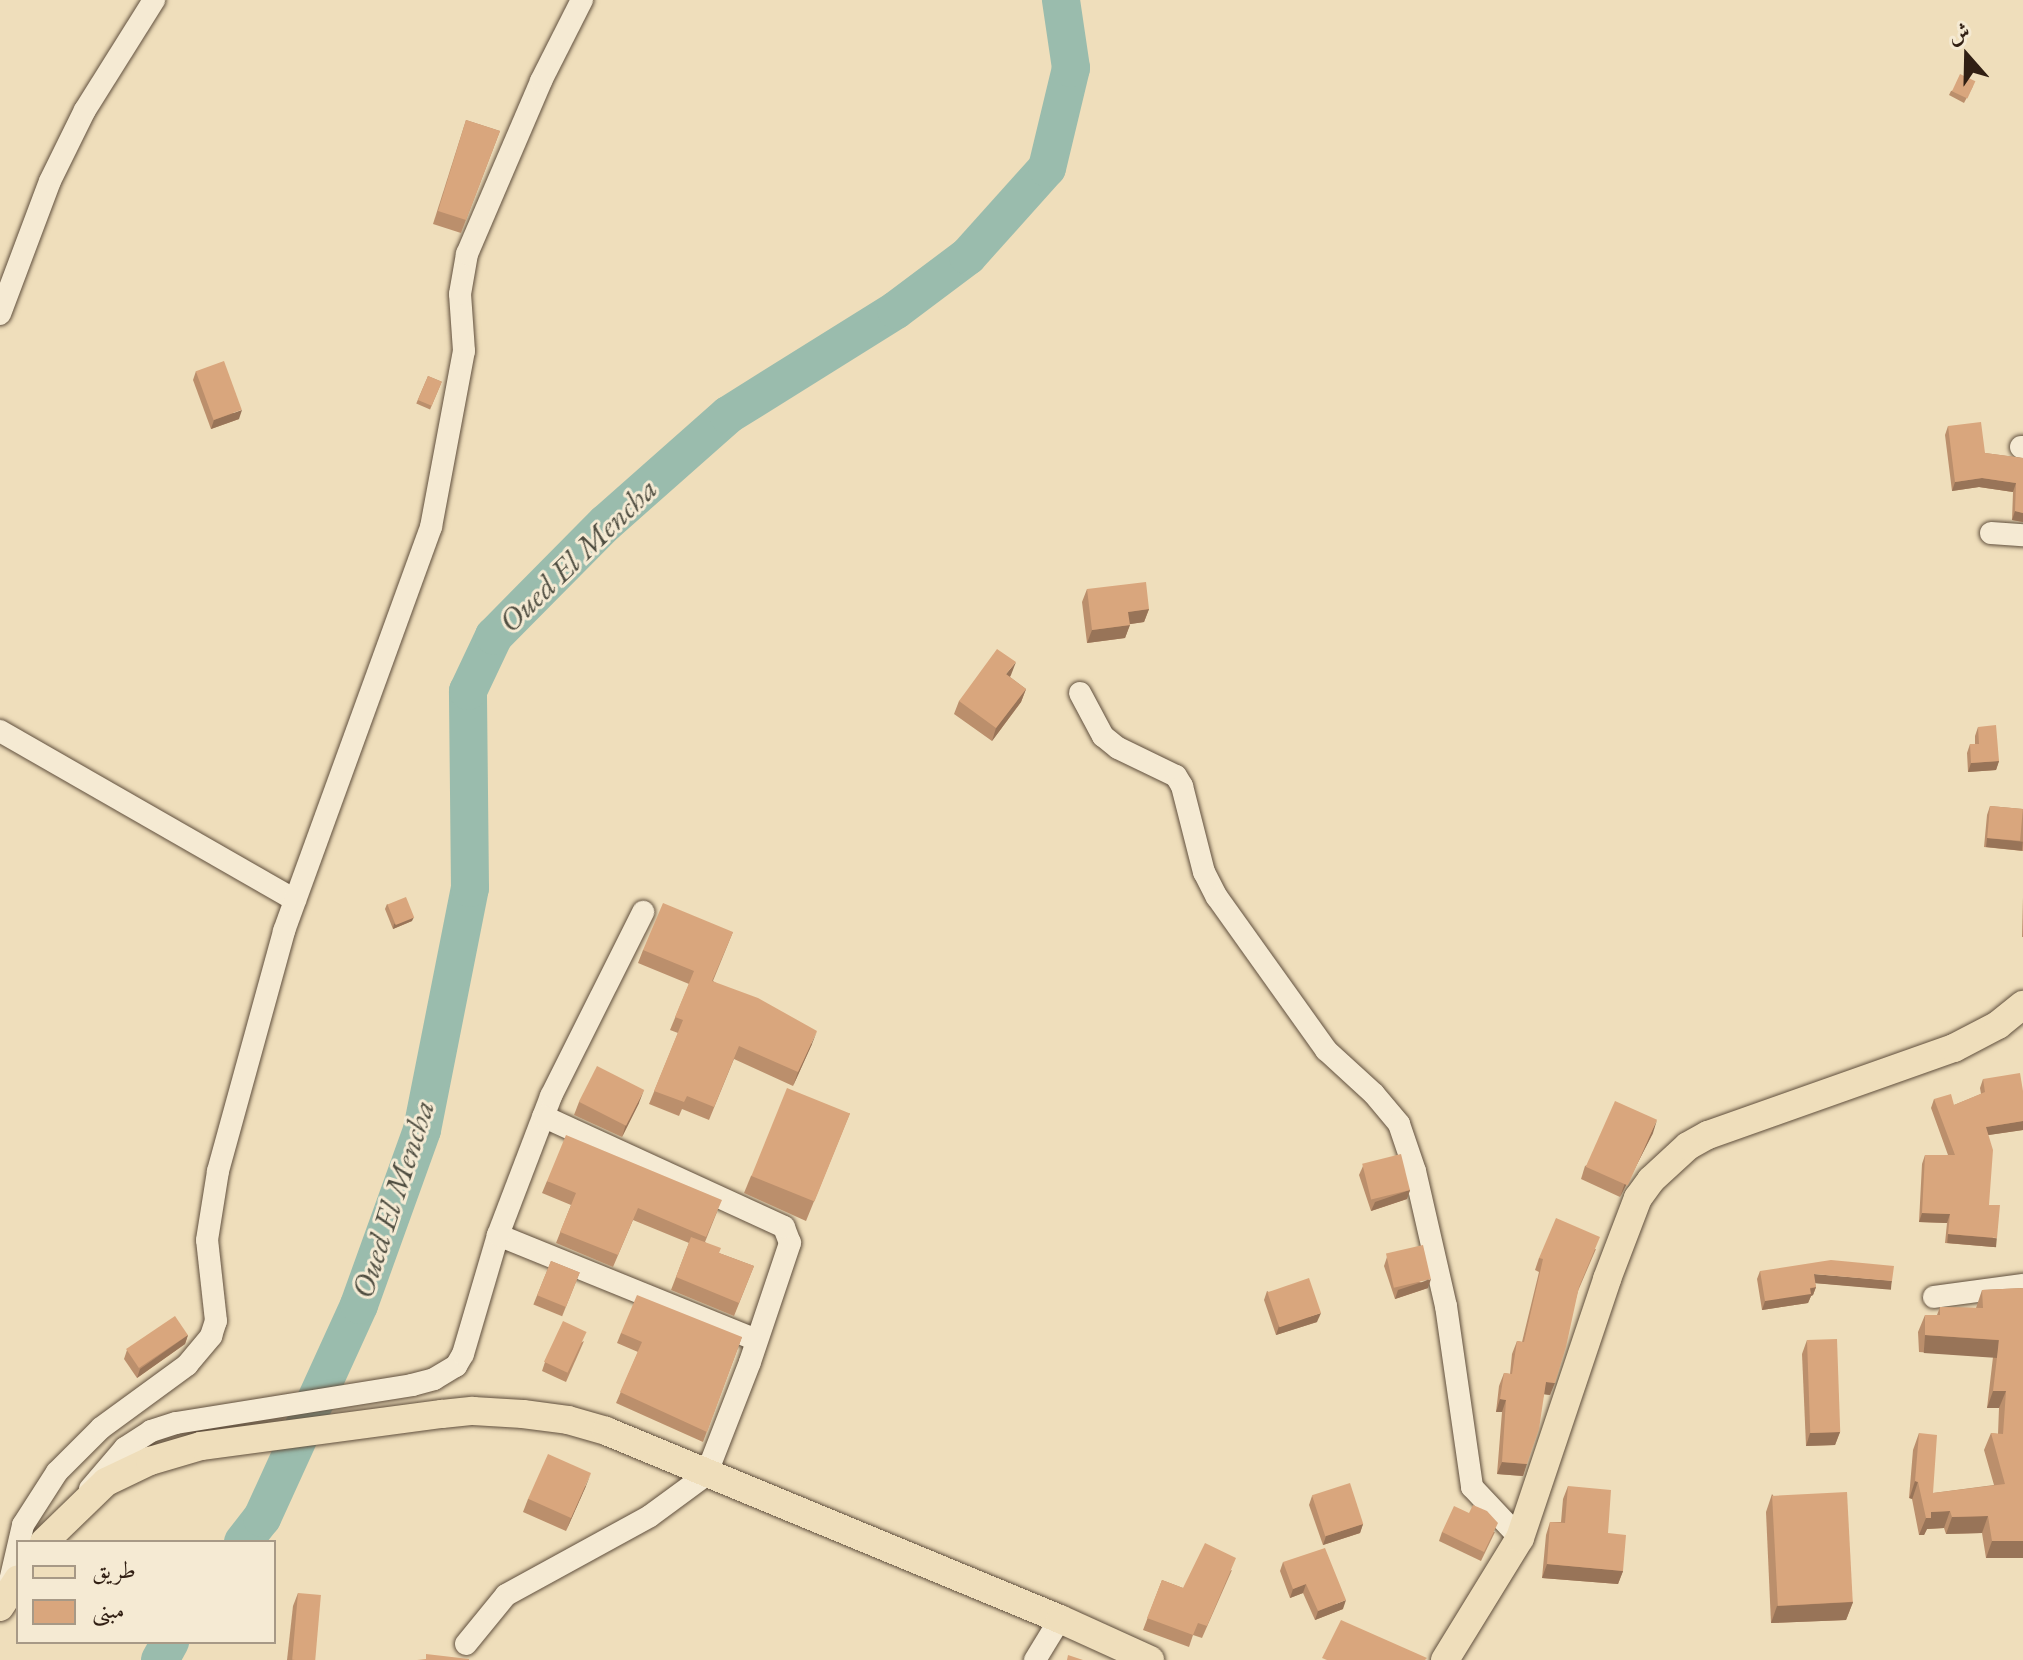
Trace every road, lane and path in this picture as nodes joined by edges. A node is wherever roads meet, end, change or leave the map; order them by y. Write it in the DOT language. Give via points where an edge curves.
graph roads {
  1 [pos="154,0"];
  2 [pos="582,0"];
  3 [pos="0,314"];
  4 [pos="1991,533"];
  5 [pos="2023,535"];
  6 [pos="1080,693"];
  7 [pos="0,731"];
  8 [pos="295,900"];
  9 [pos="643,912"];
  10 [pos="2023,1005"];
  11 [pos="543,1116"];
  12 [pos="498,1235"];
  13 [pos="2023,1285"];
  14 [pos="1934,1297"];
  15 [pos="757,1340"];
  16 [pos="225,1428"];
  17 [pos="706,1475"];
  18 [pos="1520,1538"];
  19 [pos="20,1540"];
  20 [pos="46,1540"];
  21 [pos="16,1557"];
  22 [pos="8,1594"];
  23 [pos="1060,1619"];
  24 [pos="466,1644"];
  25 [pos="1035,1660"];
  26 [pos="1150,1660"];
  27 [pos="1447,1660"];
  1 -- 3 [label="street" via="85,110 50,181"];
  2 -- 8 [label="street" via="467,254 460,294 464,351 431,527"];
  4 -- 5 [label="street"];
  6 -- 18 [label="street" via="1103,736 1176,776 1204,872 1217,897 1326,1050 1399,1124 1415,1171 1448,1318 1472,1487"];
  7 -- 8 [label="street"];
  8 -- 19 [label="street" via="218,1171 207,1240 216,1321 211,1336 187,1365 101,1428 57,1472 23,1525"];
  9 -- 11 [label="street"];
  10 -- 18 [label="main road" via="1954,1048 1708,1135 1651,1180 1638,1198 1607,1279"];
  11 -- 12 [label="street"];
  11 -- 15 [label="street" via="784,1227 790,1243"];
  12 -- 15 [label="street"];
  12 -- 16 [label="street" via="456,1366 434,1379"];
  13 -- 14 [label="street"];
  15 -- 17 [label="street"];
  16 -- 17 [label="main road" via="473,1411 568,1420"];
  16 -- 20 [label="main road" via="106,1482"];
  17 -- 23 [label="main road" via="740,1484"];
  17 -- 24 [label="street" via="650,1516 506,1595"];
  18 -- 27 [label="main road"];
  21 -- 22 [label="street"];
  23 -- 25 [label="street"];
  23 -- 26 [label="main road"];
}
